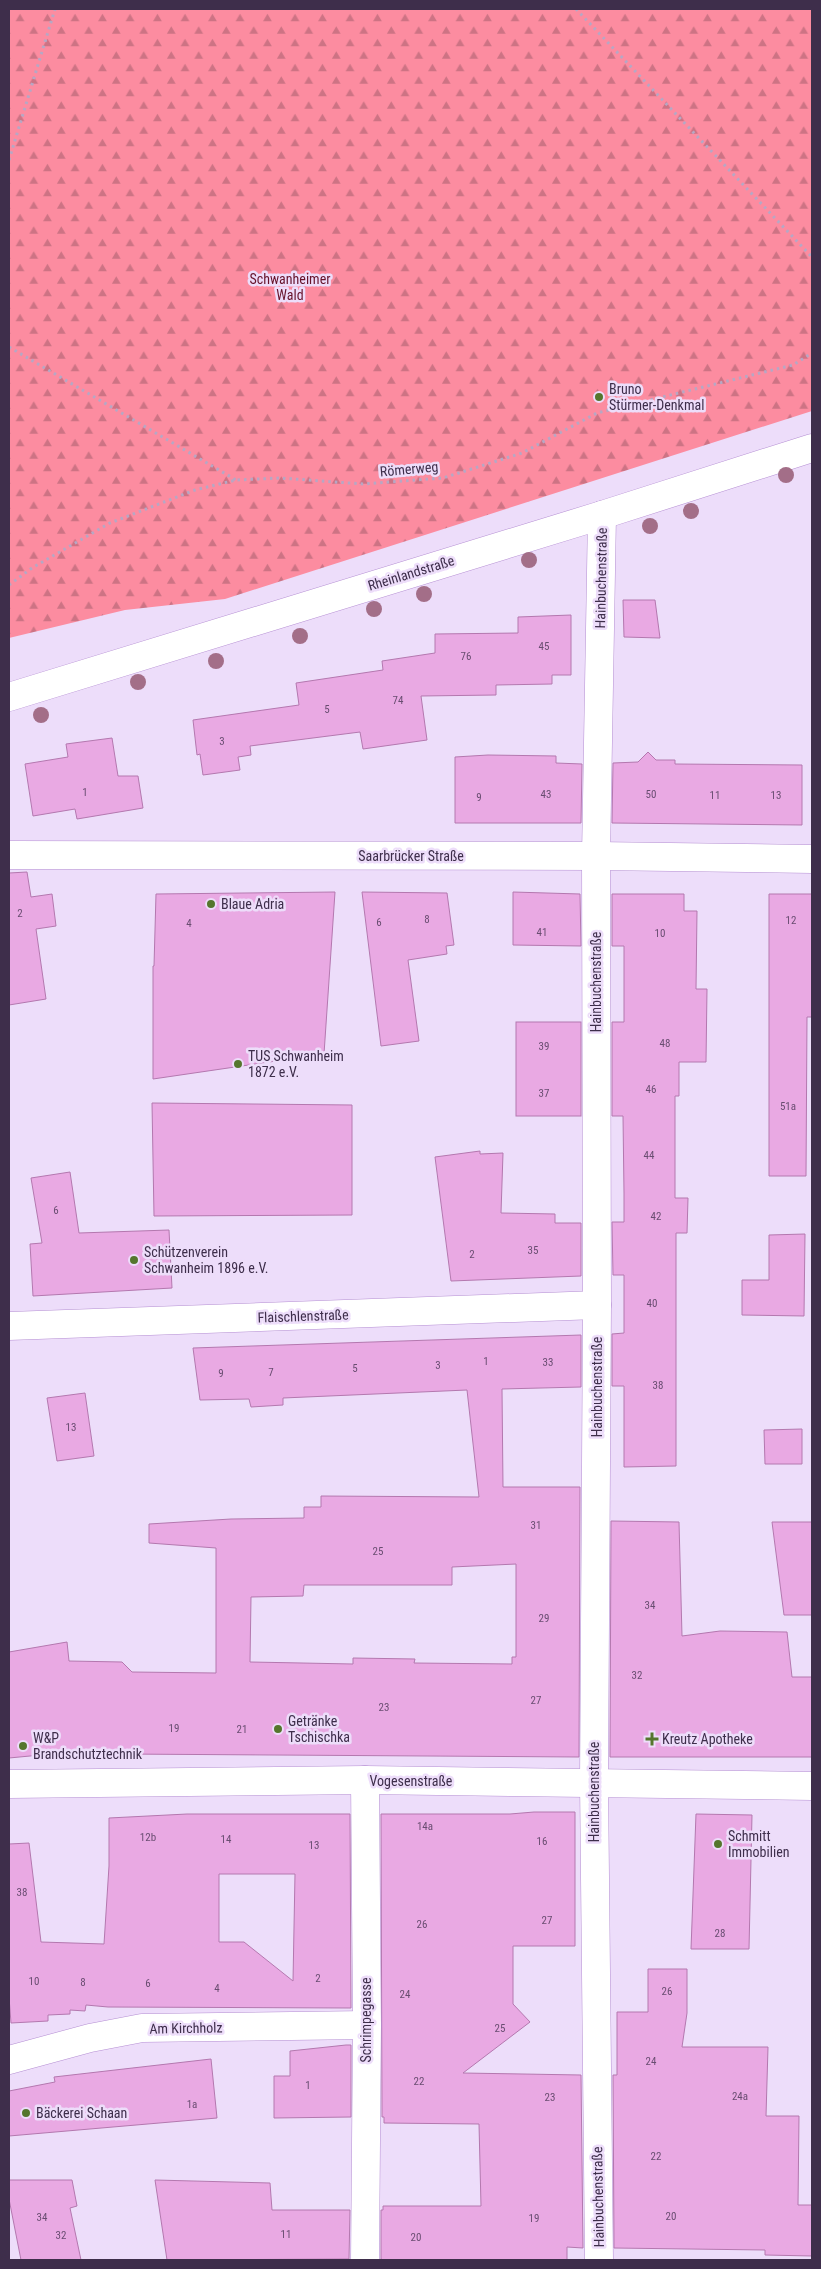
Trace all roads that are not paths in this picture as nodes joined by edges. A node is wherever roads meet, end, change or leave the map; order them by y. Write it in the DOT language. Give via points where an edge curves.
graph roads {
  1 [pos="812,448"];
  2 [pos="602,515"];
  3 [pos="9,697"];
  4 [pos="9,855"];
  5 [pos="596,856"];
  6 [pos="812,859"];
  7 [pos="597,1305"];
  8 [pos="9,1326"];
  9 [pos="365,1780"];
  10 [pos="594,1782"];
  11 [pos="9,1784"];
  12 [pos="812,1786"];
  13 [pos="367,2025"];
  14 [pos="9,2060"];
  15 [pos="365,2260"];
  16 [pos="599,2260"];
  1 -- 2 [label="street, Rheinlandstraße"];
  2 -- 3 [label="street, Rheinlandstraße"];
  2 -- 5 [label="street, Hainbuchenstraße"];
  4 -- 5 [label="street, Saarbrücker Straße"];
  5 -- 6 [label="street, Saarbrücker Straße"];
  5 -- 7 [label="street, Hainbuchenstraße"];
  7 -- 8 [label="street, Flaischlenstraße"];
  7 -- 10 [label="street, Hainbuchenstraße"];
  9 -- 10 [label="street, Vogesenstraße"];
  9 -- 11 [label="street, Vogesenstraße"];
  9 -- 13 [label="street, Schrimpegasse"];
  10 -- 12 [label="street, Vogesenstraße"];
  10 -- 16 [label="street, Hainbuchenstraße"];
  13 -- 14 [label="street, Am Kirchholz" via="142,2028"];
  13 -- 15 [label="street, Schrimpegasse"];
}
